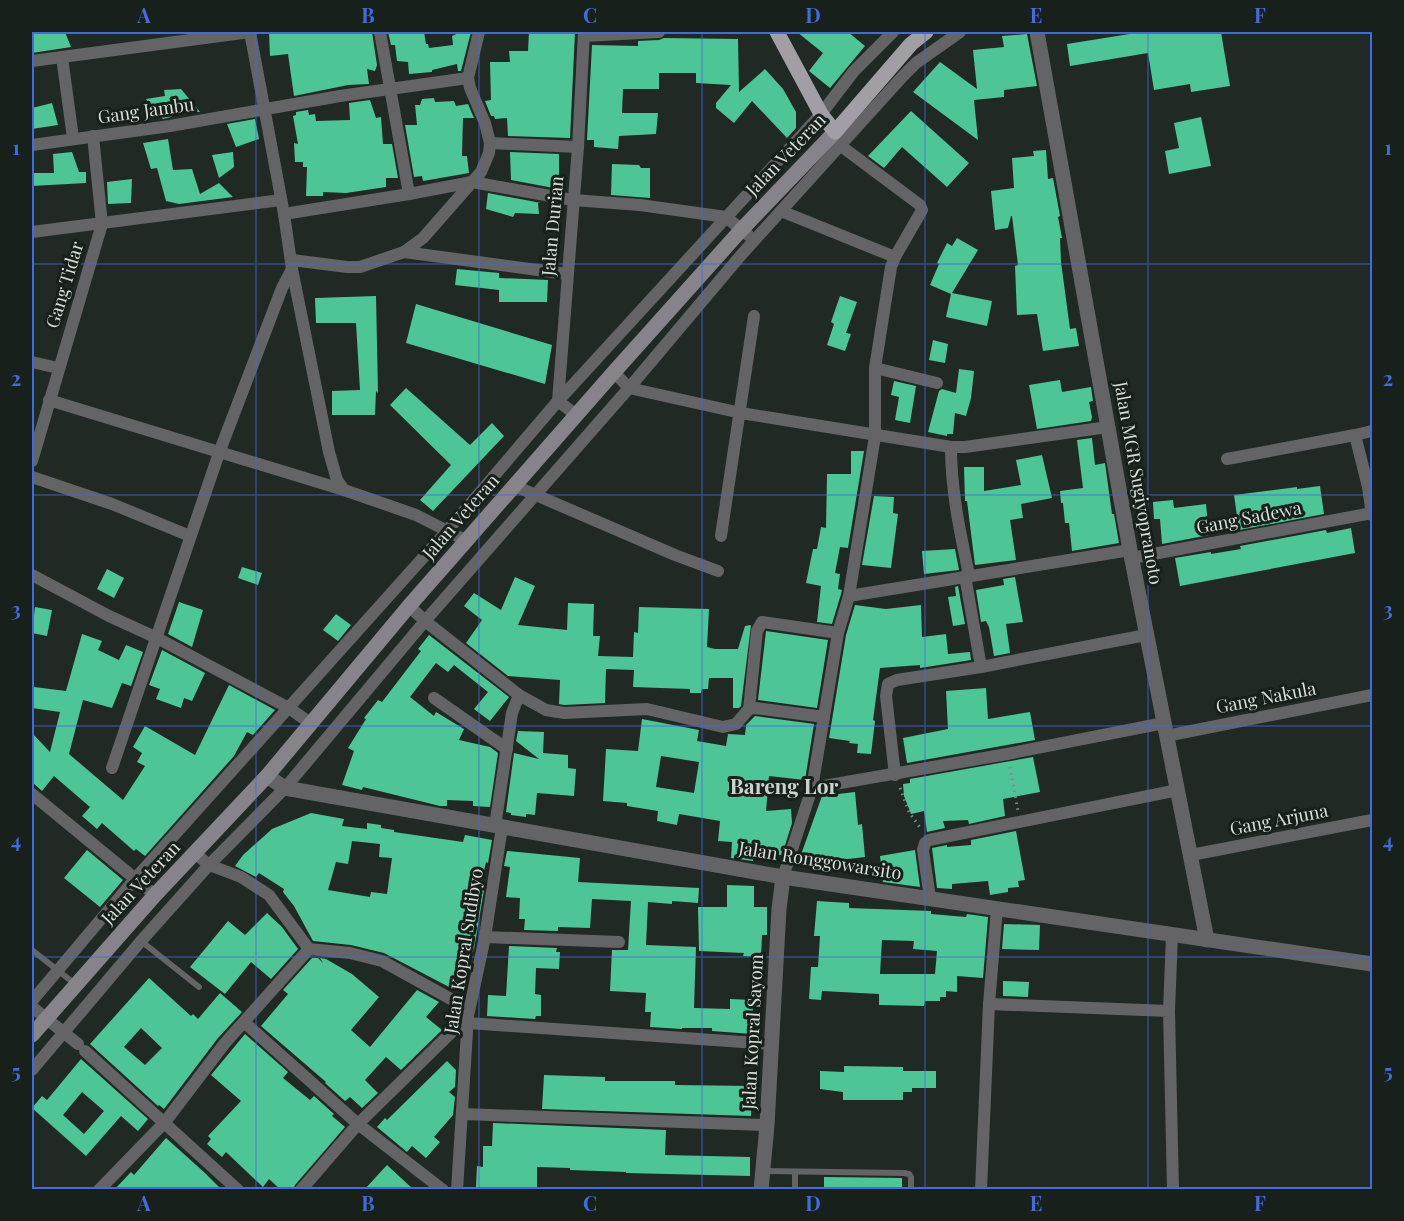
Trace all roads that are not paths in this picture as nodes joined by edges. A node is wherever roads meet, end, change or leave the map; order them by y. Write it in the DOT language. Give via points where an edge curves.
graph roads {
  1 [pos="380,32"];
  2 [pos="479,32"];
  3 [pos="659,32"];
  4 [pos="777,32"];
  5 [pos="893,32"];
  6 [pos="926,32"];
  7 [pos="960,32"];
  8 [pos="1038,32"];
  9 [pos="584,34"];
  10 [pos="62,57"];
  11 [pos="32,61"];
  12 [pos="468,78"];
  13 [pos="391,89"];
  14 [pos="264,110"];
  15 [pos="821,114"];
  16 [pos="93,136"];
  17 [pos="73,138"];
  18 [pos="838,139"];
  19 [pos="490,143"];
  20 [pos="32,145"];
  21 [pos="578,147"];
  22 [pos="472,182"];
  23 [pos="409,194"];
  24 [pos="281,200"];
  25 [pos="573,200"];
  26 [pos="781,211"];
  27 [pos="284,214"];
  28 [pos="726,217"];
  29 [pos="102,224"];
  30 [pos="742,229"];
  31 [pos="32,232"];
  32 [pos="755,240"];
  33 [pos="404,252"];
  34 [pos="895,257"];
  35 [pos="292,265"];
  36 [pos="567,274"];
  37 [pos="754,316"];
  38 [pos="32,362"];
  39 [pos="58,368"];
  40 [pos="875,368"];
  41 [pos="614,372"];
  42 [pos="937,383"];
  43 [pos="629,388"];
  44 [pos="49,400"];
  45 [pos="558,401"];
  46 [pos="741,413"];
  47 [pos="576,415"];
  48 [pos="1108,427"];
  49 [pos="1372,431"];
  50 [pos="1355,435"];
  51 [pos="875,436"];
  52 [pos="951,447"];
  53 [pos="219,453"];
  54 [pos="1227,459"];
  55 [pos="32,460"];
  56 [pos="32,477"];
  57 [pos="515,486"];
  58 [pos="1370,487"];
  59 [pos="344,490"];
  60 [pos="536,496"];
  61 [pos="1372,514"];
  62 [pos="447,531"];
  63 [pos="190,536"];
  64 [pos="721,536"];
  65 [pos="467,541"];
  66 [pos="1131,554"];
  67 [pos="718,571"];
  68 [pos="32,575"];
  69 [pos="967,575"];
  70 [pos="849,596"];
  71 [pos="410,606"];
  72 [pos="425,621"];
  73 [pos="838,633"];
  74 [pos="1146,635"];
  75 [pos="157,638"];
  76 [pos="981,667"];
  77 [pos="519,695"];
  78 [pos="1372,695"];
  79 [pos="434,698"];
  80 [pos="290,708"];
  81 [pos="749,709"];
  82 [pos="824,717"];
  83 [pos="310,723"];
  84 [pos="1165,730"];
  85 [pos="507,748"];
  86 [pos="112,768"];
  87 [pos="895,775"];
  88 [pos="267,776"];
  89 [pos="285,788"];
  90 [pos="812,788"];
  91 [pos="1178,790"];
  92 [pos="32,794"];
  93 [pos="1372,820"];
  94 [pos="498,826"];
  95 [pos="195,853"];
  96 [pos="1191,855"];
  97 [pos="209,865"];
  98 [pos="783,877"];
  99 [pos="134,880"];
  100 [pos="155,895"];
  101 [pos="930,898"];
  102 [pos="996,908"];
  103 [pos="1172,935"];
  104 [pos="485,937"];
  105 [pos="1207,940"];
  106 [pos="141,941"];
  107 [pos="619,942"];
  108 [pos="309,949"];
  109 [pos="32,950"];
  110 [pos="1372,964"];
  111 [pos="58,970"];
  112 [pos="75,985"];
  113 [pos="199,987"];
  114 [pos="32,1001"];
  115 [pos="989,1004"];
  116 [pos="32,1007"];
  117 [pos="1169,1011"];
  118 [pos="468,1016"];
  119 [pos="45,1019"];
  120 [pos="244,1022"];
  121 [pos="64,1034"];
  122 [pos="32,1035"];
  123 [pos="772,1044"];
  124 [pos="32,1070"];
  125 [pos="463,1113"];
  126 [pos="165,1122"];
  127 [pos="358,1124"];
  128 [pos="767,1125"];
  129 [pos="763,1171"];
  130 [pos="795,1172"];
  131 [pos="99,1190"];
  132 [pos="238,1190"];
  133 [pos="301,1190"];
  134 [pos="443,1190"];
  135 [pos="457,1190"];
  136 [pos="761,1190"];
  137 [pos="795,1190"];
  138 [pos="911,1190"];
  139 [pos="981,1190"];
  140 [pos="1173,1190"];
  1 -- 13 [label="street"];
  2 -- 12 [label="street"];
  3 -- 9 [label="street"];
  4 -- 15 [label="main road"];
  5 -- 15 [label="street" via="854,71"];
  6 -- 18 [label="main road, Jalan Veteran" via="911,44"];
  7 -- 18 [label="street" via="916,63"];
  8 -- 48 [label="street, Jalan MGR Sugiyopranoto"];
  9 -- 21 [label="street, Jalan Durian"];
  10 -- 11 [label="street"];
  10 -- 14 [label="street" via="250,32"];
  10 -- 17 [label="street"];
  12 -- 13 [label="street, Gang Jambu"];
  12 -- 19 [label="street"];
  13 -- 14 [label="street, Gang Jambu"];
  13 -- 23 [label="street"];
  14 -- 16 [label="street, Gang Jambu"];
  14 -- 24 [label="street"];
  15 -- 18 [label="main road"];
  15 -- 28 [label="street"];
  16 -- 17 [label="street, Gang Jambu"];
  16 -- 29 [label="street"];
  17 -- 20 [label="street, Gang Jambu"];
  18 -- 26 [label="street"];
  18 -- 30 [label="main road, Jalan Veteran"];
  18 -- 34 [label="street" via="920,205 921,214"];
  19 -- 21 [label="street"];
  19 -- 22 [label="street" via="485,164"];
  21 -- 25 [label="street, Jalan Durian"];
  22 -- 23 [label="street"];
  22 -- 25 [label="street"];
  22 -- 33 [label="street" via="423,238"];
  23 -- 27 [label="street"];
  24 -- 27 [label="street"];
  24 -- 29 [label="street"];
  25 -- 28 [label="street"];
  25 -- 36 [label="street, Jalan Durian"];
  26 -- 32 [label="street"];
  26 -- 34 [label="street"];
  27 -- 35 [label="street"];
  28 -- 30 [label="street"];
  28 -- 45 [label="street"];
  29 -- 31 [label="street"];
  29 -- 39 [label="street, Gang Tidar"];
  30 -- 32 [label="street"];
  30 -- 41 [label="main road, Jalan Veteran"];
  32 -- 43 [label="street"];
  33 -- 35 [label="street" via="360,267"];
  33 -- 36 [label="street"];
  34 -- 40 [label="street"];
  35 -- 53 [label="street"];
  35 -- 59 [label="street" via="329,452"];
  36 -- 45 [label="street, Jalan Durian"];
  37 -- 46 [label="street"];
  38 -- 39 [label="street"];
  39 -- 44 [label="street, Gang Tidar"];
  40 -- 42 [label="street"];
  40 -- 51 [label="street"];
  41 -- 43 [label="street"];
  41 -- 47 [label="main road, Jalan Veteran"];
  43 -- 46 [label="street"];
  43 -- 60 [label="street"];
  44 -- 53 [label="street"];
  44 -- 55 [label="street, Gang Tidar"];
  45 -- 47 [label="street"];
  45 -- 62 [label="street"];
  46 -- 51 [label="street"];
  46 -- 64 [label="street"];
  47 -- 57 [label="main road, Jalan Veteran"];
  48 -- 52 [label="street"];
  48 -- 66 [label="street, Jalan MGR Sugiyopranoto"];
  49 -- 50 [label="street"];
  50 -- 54 [label="street"];
  50 -- 58 [label="street"];
  51 -- 52 [label="street"];
  51 -- 70 [label="street"];
  52 -- 69 [label="street" via="951,476"];
  53 -- 59 [label="street"];
  53 -- 63 [label="street"];
  56 -- 63 [label="street"];
  57 -- 60 [label="street"];
  57 -- 65 [label="main road, Jalan Veteran"];
  58 -- 61 [label="street"];
  59 -- 62 [label="street" via="399,508"];
  60 -- 67 [label="street"];
  60 -- 72 [label="street"];
  61 -- 66 [label="street, Gang Sadewa"];
  62 -- 65 [label="street"];
  62 -- 80 [label="street"];
  63 -- 75 [label="street"];
  65 -- 71 [label="main road, Jalan Veteran"];
  66 -- 69 [label="street, Gang Sadewa"];
  66 -- 74 [label="street, Jalan MGR Sugiyopranoto"];
  68 -- 75 [label="street"];
  69 -- 70 [label="street, Gang Sadewa"];
  69 -- 76 [label="street"];
  70 -- 73 [label="street"];
  71 -- 72 [label="street"];
  71 -- 83 [label="main road, Jalan Veteran"];
  72 -- 77 [label="street"];
  72 -- 89 [label="street"];
  73 -- 81 [label="street" via="762,622 757,631"];
  73 -- 82 [label="street"];
  74 -- 76 [label="street"];
  74 -- 84 [label="street, Jalan MGR Sugiyopranoto"];
  75 -- 80 [label="street"];
  75 -- 86 [label="street"];
  76 -- 87 [label="street" via="888,684 887,716"];
  77 -- 81 [label="street" via="554,712 647,709 723,727 736,724"];
  77 -- 85 [label="street, Jalan Kopral Sudibyo"];
  78 -- 84 [label="street, Gang Nakula"];
  79 -- 85 [label="street"];
  80 -- 83 [label="street"];
  80 -- 99 [label="street"];
  81 -- 82 [label="street"];
  82 -- 90 [label="street"];
  83 -- 88 [label="main road, Jalan Veteran"];
  84 -- 87 [label="street, Gang Nakula"];
  84 -- 91 [label="street, Jalan MGR Sugiyopranoto"];
  85 -- 94 [label="street, Jalan Kopral Sudibyo"];
  87 -- 90 [label="street, Gang Nakula"];
  88 -- 89 [label="street, Jalan Ronggowarsito"];
  88 -- 95 [label="main road, Jalan Veteran"];
  89 -- 94 [label="street, Jalan Ronggowarsito"];
  89 -- 97 [label="street"];
  90 -- 98 [label="street"];
  91 -- 96 [label="street, Jalan MGR Sugiyopranoto"];
  91 -- 101 [label="street" via="928,840 923,850"];
  92 -- 99 [label="street"];
  93 -- 96 [label="street, Gang Arjuna"];
  94 -- 98 [label="street, Jalan Ronggowarsito"];
  94 -- 104 [label="street, Jalan Kopral Sudibyo"];
  95 -- 97 [label="street"];
  95 -- 100 [label="main road, Jalan Veteran"];
  96 -- 105 [label="street, Jalan MGR Sugiyopranoto"];
  97 -- 106 [label="street"];
  97 -- 108 [label="street" via="241,877 269,895"];
  98 -- 101 [label="street, Jalan Ronggowarsito"];
  98 -- 123 [label="street, Jalan Kopral Sayom"];
  99 -- 100 [label="street"];
  99 -- 111 [label="street"];
  100 -- 112 [label="main road, Jalan Veteran"];
  101 -- 102 [label="street, Jalan Ronggowarsito"];
  102 -- 103 [label="street, Jalan Ronggowarsito"];
  102 -- 115 [label="street"];
  103 -- 105 [label="street, Jalan Ronggowarsito"];
  103 -- 117 [label="street"];
  104 -- 107 [label="street"];
  104 -- 118 [label="street, Jalan Kopral Sudibyo"];
  105 -- 110 [label="street, Jalan Ronggowarsito"];
  106 -- 113 [label="lane"];
  106 -- 121 [label="street"];
  108 -- 118 [label="street" via="351,953 382,962"];
  108 -- 120 [label="street"];
  109 -- 111 [label="lane"];
  111 -- 112 [label="lane"];
  111 -- 114 [label="street"];
  112 -- 119 [label="main road, Jalan Veteran"];
  115 -- 117 [label="street"];
  115 -- 139 [label="street"];
  116 -- 119 [label="street"];
  117 -- 140 [label="street"];
  118 -- 123 [label="street"];
  118 -- 125 [label="street, Jalan Kopral Sudibyo"];
  118 -- 127 [label="street"];
  119 -- 121 [label="street"];
  119 -- 122 [label="main road, Jalan Veteran"];
  120 -- 126 [label="street"];
  120 -- 127 [label="street"];
  121 -- 124 [label="street"];
  121 -- 126 [label="street"];
  123 -- 128 [label="street, Jalan Kopral Sayom"];
  125 -- 128 [label="street"];
  125 -- 135 [label="street, Jalan Kopral Sudibyo"];
  126 -- 131 [label="street"];
  126 -- 132 [label="street"];
  127 -- 133 [label="street"];
  127 -- 134 [label="street"];
  128 -- 129 [label="street, Jalan Kopral Sayom"];
  129 -- 130 [label="lane"];
  129 -- 136 [label="street, Jalan Kopral Sayom"];
  130 -- 137 [label="lane"];
  130 -- 138 [label="lane" via="904,1173 911,1177"];
}
